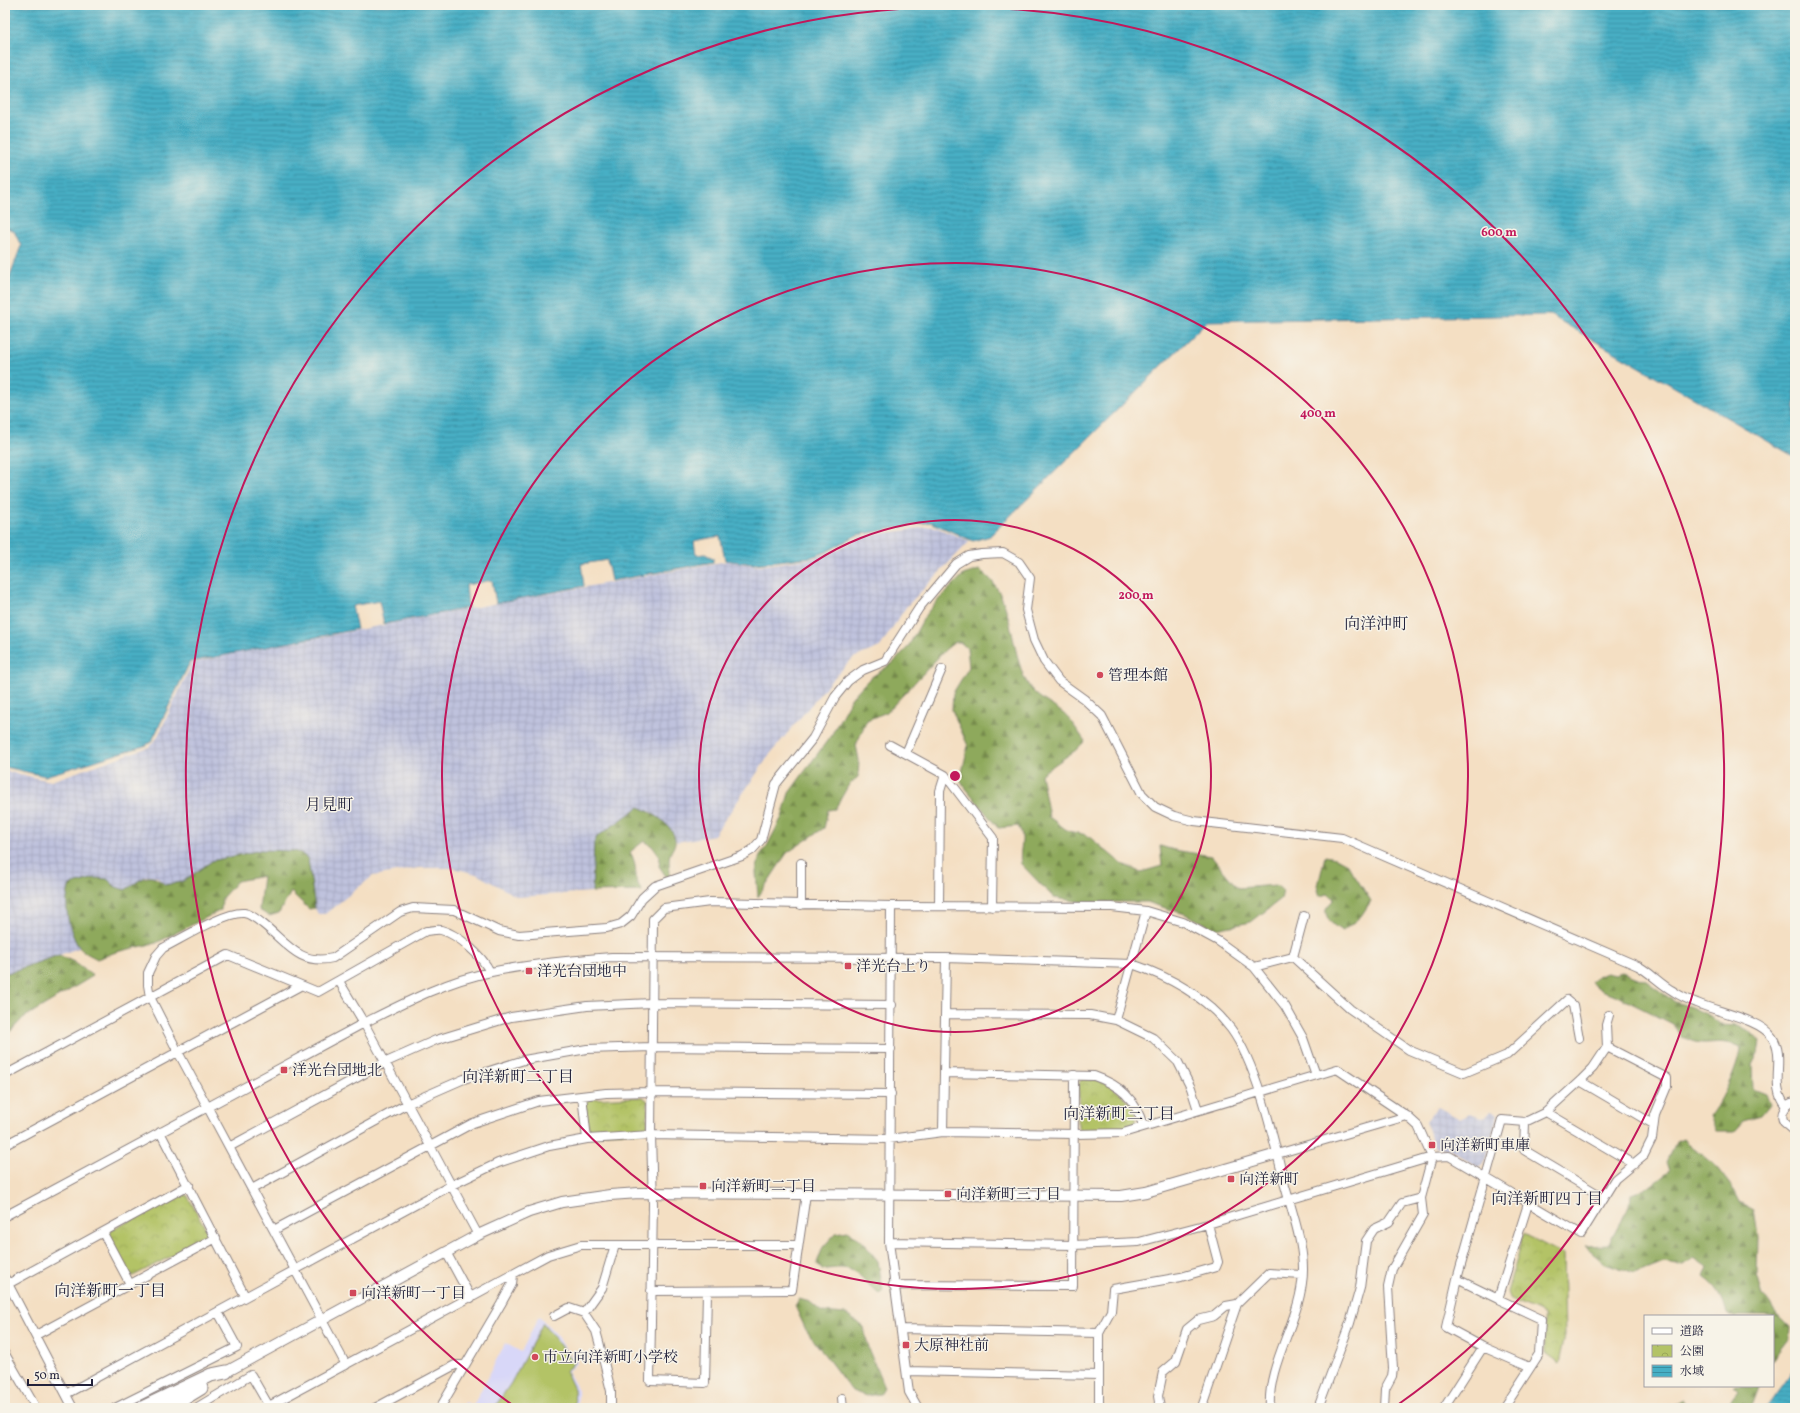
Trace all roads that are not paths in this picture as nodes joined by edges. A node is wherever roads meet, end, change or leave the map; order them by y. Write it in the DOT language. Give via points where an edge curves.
graph roads {
  1 [pos="942,668"];
  2 [pos="890,746"];
  3 [pos="906,753"];
  4 [pos="945,775"];
  5 [pos="801,863"];
  6 [pos="801,905"];
  7 [pos="891,906"];
  8 [pos="939,906"];
  9 [pos="992,907"];
  10 [pos="1146,911"];
  11 [pos="1304,916"];
  12 [pos="654,957"];
  13 [pos="1293,957"];
  14 [pos="946,958"];
  15 [pos="892,959"];
  16 [pos="1132,964"];
  17 [pos="1254,967"];
  18 [pos="490,972"];
  19 [pos="339,981"];
  20 [pos="300,986"];
  21 [pos="150,997"];
  22 [pos="652,1003"];
  23 [pos="892,1004"];
  24 [pos="946,1014"];
  25 [pos="1609,1015"];
  26 [pos="1116,1020"];
  27 [pos="364,1023"];
  28 [pos="1579,1038"];
  29 [pos="652,1047"];
  30 [pos="1607,1047"];
  31 [pos="891,1049"];
  32 [pos="178,1052"];
  33 [pos="384,1063"];
  34 [pos="7,1071"];
  35 [pos="944,1073"];
  36 [pos="1074,1075"];
  37 [pos="1316,1075"];
  38 [pos="1580,1081"];
  39 [pos="652,1092"];
  40 [pos="1260,1092"];
  41 [pos="890,1094"];
  42 [pos="582,1096"];
  43 [pos="1795,1102"];
  44 [pos="407,1104"];
  45 [pos="207,1106"];
  46 [pos="1786,1106"];
  47 [pos="1198,1110"];
  48 [pos="1546,1112"];
  49 [pos="1407,1116"];
  50 [pos="1525,1122"];
  51 [pos="1653,1124"];
  52 [pos="1142,1126"];
  53 [pos="1794,1131"];
  54 [pos="160,1132"];
  55 [pos="943,1132"];
  56 [pos="1075,1134"];
  57 [pos="651,1135"];
  58 [pos="587,1139"];
  59 [pos="889,1139"];
  60 [pos="5,1145"];
  61 [pos="430,1145"];
  62 [pos="229,1147"];
  63 [pos="1277,1154"];
  64 [pos="1432,1157"];
  65 [pos="1634,1164"];
  66 [pos="1486,1178"];
  67 [pos="189,1185"];
  68 [pos="450,1186"];
  69 [pos="252,1189"];
  70 [pos="652,1194"];
  71 [pos="806,1194"];
  72 [pos="889,1195"];
  73 [pos="1075,1197"];
  74 [pos="1603,1197"];
  75 [pos="1421,1198"];
  76 [pos="1289,1200"];
  77 [pos="1528,1204"];
  78 [pos="5,1216"];
  79 [pos="1208,1224"];
  80 [pos="274,1230"];
  81 [pos="103,1233"];
  82 [pos="478,1235"];
  83 [pos="216,1238"];
  84 [pos="889,1242"];
  85 [pos="615,1245"];
  86 [pos="798,1245"];
  87 [pos="1074,1245"];
  88 [pos="651,1246"];
  89 [pos="446,1252"];
  90 [pos="296,1270"];
  91 [pos="513,1275"];
  92 [pos="1302,1275"];
  93 [pos="1457,1280"];
  94 [pos="7,1281"];
  95 [pos="130,1284"];
  96 [pos="893,1285"];
  97 [pos="651,1291"];
  98 [pos="707,1292"];
  99 [pos="245,1296"];
  100 [pos="471,1298"];
  101 [pos="1498,1299"];
  102 [pos="1237,1304"];
  103 [pos="218,1312"];
  104 [pos="584,1313"];
  105 [pos="554,1316"];
  106 [pos="321,1319"];
  107 [pos="902,1329"];
  108 [pos="1099,1333"];
  109 [pos="36,1335"];
  110 [pos="1483,1347"];
  111 [pos="5,1354"];
  112 [pos="346,1365"];
  113 [pos="464,1365"];
  114 [pos="1529,1368"];
  115 [pos="907,1371"];
  116 [pos="226,1372"];
  117 [pos="1099,1375"];
  118 [pos="66,1394"];
  119 [pos="842,1398"];
  120 [pos="269,1407"];
  121 [pos="36,1408"];
  122 [pos="73,1408"];
  123 [pos="116,1408"];
  124 [pos="142,1408"];
  125 [pos="156,1408"];
  126 [pos="168,1408"];
  127 [pos="196,1408"];
  128 [pos="375,1408"];
  129 [pos="440,1408"];
  130 [pos="611,1408"];
  131 [pos="843,1408"];
  132 [pos="918,1408"];
  133 [pos="1099,1408"];
  134 [pos="1160,1408"];
  135 [pos="1206,1408"];
  136 [pos="1270,1408"];
  137 [pos="1318,1408"];
  138 [pos="1384,1408"];
  139 [pos="1444,1408"];
  140 [pos="1504,1408"];
  1 -- 3 [label="street"];
  2 -- 3 [label="street"];
  3 -- 4 [label="street"];
  4 -- 8 [label="street" via="940,791"];
  4 -- 9 [label="street" via="992,838"];
  5 -- 6 [label="street"];
  6 -- 7 [label="street"];
  6 -- 12 [label="street" via="710,902 664,908 653,918"];
  7 -- 8 [label="street"];
  7 -- 15 [label="street"];
  8 -- 9 [label="street"];
  9 -- 10 [label="street" via="1112,907"];
  10 -- 16 [label="street"];
  10 -- 17 [label="street" via="1190,926 1218,941"];
  11 -- 13 [label="street"];
  12 -- 15 [label="street"];
  12 -- 18 [label="street" via="577,960"];
  12 -- 22 [label="street"];
  13 -- 17 [label="street"];
  13 -- 28 [label="street" via="1350,1009 1409,1050 1464,1073 1507,1056 1567,1000 1573,1005"];
  14 -- 15 [label="street"];
  14 -- 16 [label="street"];
  14 -- 24 [label="street"];
  15 -- 23 [label="street"];
  16 -- 26 [label="street"];
  16 -- 40 [label="street" via="1154,971 1183,986 1210,1006 1232,1030"];
  17 -- 37 [label="street" via="1285,1006 1303,1038"];
  18 -- 19 [label="street" via="486,963 456,936 440,930 426,931"];
  18 -- 27 [label="street" via="413,999"];
  19 -- 20 [label="street" via="318,992"];
  19 -- 27 [label="street"];
  20 -- 21 [label="street" via="228,955"];
  20 -- 32 [label="street"];
  21 -- 32 [label="street"];
  21 -- 34 [label="street"];
  21 -- 46 [label="street" via="148,973 156,956 164,948 230,915 245,913 256,918 301,956 322,961 333,958 400,912 413,908 454,910 499,931 519,935 607,928 621,924 631,916 642,898 655,886 742,856 752,850 764,833 776,784 813,738 835,697 848,680 863,670 885,661 919,608 956,564 969,556 1003,553 1019,562 1030,578 1026,610 1034,640 1044,661 1059,681 1102,716 1134,782 1155,807 1174,816 1194,821 1342,838 1638,966 1673,992 1762,1027 1772,1037 1778,1053 1777,1091"];
  22 -- 23 [label="street"];
  22 -- 29 [label="street"];
  22 -- 33 [label="street" via="587,1006 511,1017 436,1040"];
  23 -- 31 [label="street"];
  24 -- 26 [label="street" via="1090,1015"];
  24 -- 35 [label="street"];
  25 -- 30 [label="street" via="1606,1025"];
  26 -- 47 [label="street" via="1153,1038 1178,1062"];
  27 -- 33 [label="street"];
  27 -- 45 [label="street"];
  29 -- 31 [label="street"];
  29 -- 39 [label="street"];
  29 -- 44 [label="street" via="587,1050 524,1060 464,1079"];
  30 -- 38 [label="street" via="1593,1068"];
  30 -- 51 [label="street" via="1666,1078 1667,1086 1654,1115"];
  31 -- 41 [label="street"];
  32 -- 45 [label="street"];
  32 -- 60 [label="street"];
  33 -- 44 [label="street"];
  33 -- 62 [label="street"];
  35 -- 36 [label="street"];
  35 -- 55 [label="street"];
  36 -- 52 [label="street" via="1100,1078 1116,1085 1135,1104"];
  36 -- 56 [label="street"];
  37 -- 40 [label="street"];
  37 -- 49 [label="street" via="1337,1069"];
  38 -- 48 [label="street"];
  38 -- 51 [label="street"];
  39 -- 41 [label="street"];
  39 -- 42 [label="street"];
  39 -- 57 [label="street"];
  40 -- 47 [label="street"];
  40 -- 63 [label="street"];
  41 -- 59 [label="street"];
  42 -- 58 [label="street"];
  42 -- 61 [label="street" via="539,1101 473,1123"];
  43 -- 46 [label="street"];
  44 -- 61 [label="street"];
  44 -- 69 [label="street"];
  45 -- 54 [label="street"];
  45 -- 62 [label="street"];
  46 -- 53 [label="street" via="1783,1113 1784,1122"];
  47 -- 52 [label="street"];
  48 -- 50 [label="street"];
  48 -- 65 [label="street"];
  49 -- 63 [label="street"];
  49 -- 64 [label="street" via="1418,1126"];
  50 -- 66 [label="street" via="1502,1120"];
  50 -- 74 [label="street" via="1524,1150"];
  51 -- 65 [label="street" via="1652,1139 1644,1154"];
  52 -- 56 [label="street" via="1123,1133"];
  54 -- 67 [label="street"];
  54 -- 78 [label="street"];
  55 -- 56 [label="street"];
  55 -- 59 [label="street"];
  56 -- 73 [label="street"];
  57 -- 58 [label="street"];
  57 -- 59 [label="street"];
  57 -- 70 [label="street"];
  58 -- 68 [label="street" via="550,1146 498,1163"];
  59 -- 72 [label="street"];
  61 -- 68 [label="street"];
  61 -- 80 [label="street"];
  62 -- 69 [label="street"];
  63 -- 73 [label="street" via="1146,1192 1121,1196"];
  63 -- 76 [label="street"];
  64 -- 66 [label="street" via="1449,1156"];
  64 -- 75 [label="street"];
  64 -- 76 [label="street"];
  65 -- 74 [label="street" via="1615,1179"];
  66 -- 77 [label="street"];
  66 -- 93 [label="street"];
  67 -- 81 [label="street"];
  67 -- 83 [label="street"];
  68 -- 82 [label="street"];
  68 -- 90 [label="street"];
  69 -- 80 [label="street"];
  70 -- 71 [label="street"];
  70 -- 82 [label="street" via="610,1195 562,1202 529,1212"];
  70 -- 88 [label="street"];
  71 -- 72 [label="street"];
  71 -- 86 [label="street"];
  72 -- 73 [label="street"];
  72 -- 84 [label="street"];
  73 -- 87 [label="street"];
  74 -- 77 [label="street" via="1581,1234"];
  75 -- 137 [label="street" via="1402,1203 1389,1222 1374,1229 1366,1241 1358,1295 1350,1323"];
  75 -- 138 [label="street" via="1423,1215 1392,1269 1388,1287 1393,1369 1385,1389"];
  76 -- 79 [label="street"];
  76 -- 92 [label="street" via="1300,1242"];
  77 -- 101 [label="street"];
  79 -- 87 [label="street" via="1139,1242"];
  79 -- 108 [label="street" via="1218,1262 1216,1267 1181,1277 1113,1288 1111,1311"];
  80 -- 90 [label="street"];
  81 -- 94 [label="street"];
  81 -- 95 [label="street"];
  82 -- 89 [label="street"];
  83 -- 95 [label="street"];
  83 -- 99 [label="street"];
  84 -- 87 [label="street"];
  84 -- 96 [label="street"];
  85 -- 88 [label="street"];
  85 -- 91 [label="street" via="581,1245 564,1249"];
  85 -- 104 [label="street" via="602,1288"];
  86 -- 88 [label="street"];
  86 -- 98 [label="street" via="792,1290"];
  87 -- 96 [label="street" via="1073,1286"];
  88 -- 97 [label="street"];
  89 -- 100 [label="street"];
  89 -- 106 [label="street"];
  90 -- 99 [label="street"];
  90 -- 106 [label="street"];
  91 -- 100 [label="street"];
  91 -- 113 [label="street" via="512,1284"];
  92 -- 102 [label="street" via="1269,1273"];
  92 -- 136 [label="street" via="1298,1309 1272,1379"];
  93 -- 101 [label="street"];
  93 -- 110 [label="street" via="1446,1327"];
  94 -- 109 [label="street"];
  95 -- 109 [label="street"];
  96 -- 107 [label="street"];
  97 -- 98 [label="street"];
  97 -- 98 [label="street" via="650,1381 705,1384"];
  99 -- 103 [label="street"];
  100 -- 112 [label="street"];
  101 -- 114 [label="street" via="1541,1319 1539,1354"];
  102 -- 134 [label="street" via="1226,1306 1214,1316 1198,1320 1187,1329 1176,1361 1163,1372 1158,1396"];
  102 -- 135 [label="street" via="1203,1404"];
  103 -- 118 [label="street"];
  103 -- 123 [label="street" via="237,1348"];
  104 -- 105 [label="street" via="569,1308"];
  104 -- 130 [label="street" via="596,1331 611,1391"];
  106 -- 112 [label="street"];
  106 -- 116 [label="street"];
  107 -- 108 [label="street"];
  107 -- 115 [label="street"];
  108 -- 117 [label="street"];
  109 -- 118 [label="street"];
  110 -- 114 [label="street"];
  110 -- 139 [label="street"];
  111 -- 121 [label="street"];
  112 -- 120 [label="street"];
  113 -- 128 [label="street" via="455,1365"];
  113 -- 129 [label="street"];
  114 -- 140 [label="street"];
  115 -- 117 [label="street"];
  115 -- 132 [label="street" via="909,1392"];
  116 -- 124 [label="highway" via="211,1375"];
  116 -- 125 [label="highway"];
  116 -- 126 [label="highway"];
  117 -- 133 [label="street"];
  118 -- 122 [label="street"];
  119 -- 131 [label="street"];
  120 -- 127 [label="street" via="251,1375"];
}
